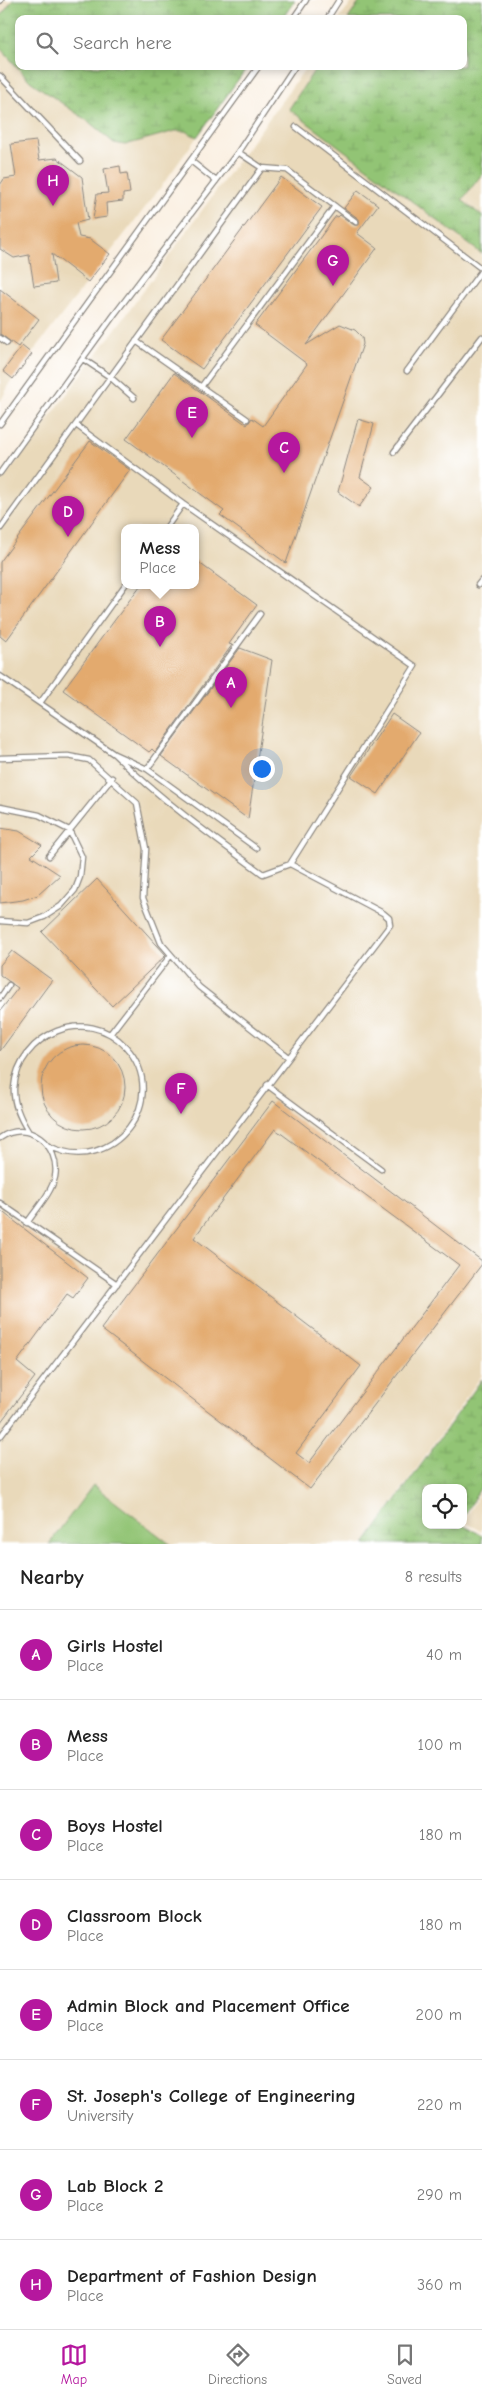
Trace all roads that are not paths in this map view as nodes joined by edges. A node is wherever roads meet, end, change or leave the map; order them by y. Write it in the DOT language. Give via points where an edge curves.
graph roads {
  1 [pos="306,0"];
  2 [pos="339,0"];
  3 [pos="295,15"];
  4 [pos="330,15"];
  5 [pos="255,70"];
  6 [pos="292,70"];
  7 [pos="0,76"];
  8 [pos="296,127"];
  9 [pos="238,152"];
  10 [pos="80,161"];
  11 [pos="191,161"];
  12 [pos="262,168"];
  13 [pos="216,181"];
  14 [pos="335,206"];
  15 [pos="356,222"];
  16 [pos="482,269"];
  17 [pos="482,337"];
  18 [pos="0,338"];
  19 [pos="136,341"];
  20 [pos="7,343"];
  21 [pos="83,359"];
  22 [pos="407,371"];
  23 [pos="110,377"];
  24 [pos="201,388"];
  25 [pos="134,398"];
  26 [pos="247,419"];
  27 [pos="0,424"];
  28 [pos="76,425"];
  29 [pos="394,452"];
  30 [pos="0,473"];
  31 [pos="183,504"];
  32 [pos="169,524"];
  33 [pos="0,529"];
  34 [pos="482,580"];
  35 [pos="478,585"];
  36 [pos="122,589"];
  37 [pos="260,614"];
  38 [pos="0,676"];
  39 [pos="40,703"];
  40 [pos="114,754"];
  41 [pos="0,758"];
  42 [pos="147,768"];
  43 [pos="112,778"];
  44 [pos="0,807"];
  45 [pos="69,830"];
  46 [pos="256,848"];
  47 [pos="49,856"];
  48 [pos="290,864"];
  49 [pos="0,921"];
  50 [pos="171,955"];
  51 [pos="9,986"];
  52 [pos="0,998"];
  53 [pos="110,1034"];
  54 [pos="288,1057"];
  55 [pos="267,1085"];
  56 [pos="28,1131"];
  57 [pos="0,1138"];
  58 [pos="49,1146"];
  59 [pos="381,1169"];
  60 [pos="0,1203"];
  61 [pos="27,1223"];
  62 [pos="117,1284"];
  63 [pos="0,1437"];
  1 -- 3 [label="lane"];
  2 -- 4 [label="lane"];
  5 -- 11 [label="lane"];
  6 -- 9 [label="lane"];
  7 -- 10 [label="lane"];
  8 -- 16 [label="lane"];
  9 -- 12 [label="lane"];
  9 -- 13 [label="lane"];
  11 -- 13 [label="lane"];
  11 -- 27 [label="lane"];
  12 -- 14 [label="lane" via="288,170"];
  12 -- 19 [label="lane"];
  13 -- 21 [label="lane"];
  14 -- 15 [label="lane"];
  14 -- 24 [label="lane"];
  16 -- 22 [label="lane"];
  17 -- 29 [label="lane"];
  18 -- 20 [label="lane"];
  19 -- 23 [label="lane"];
  19 -- 24 [label="lane"];
  21 -- 23 [label="lane"];
  21 -- 30 [label="lane"];
  23 -- 25 [label="lane"];
  23 -- 28 [label="lane"];
  24 -- 26 [label="lane"];
  28 -- 31 [label="lane"];
  28 -- 33 [label="lane"];
  31 -- 32 [label="lane"];
  31 -- 48 [label="lane" via="415,666"];
  34 -- 35 [label="lane"];
  36 -- 39 [label="lane"];
  37 -- 42 [label="lane"];
  38 -- 39 [label="lane"];
  39 -- 40 [label="lane"];
  40 -- 42 [label="lane"];
  40 -- 48 [label="lane" via="190,822 263,874"];
  41 -- 43 [label="lane" via="68,756 89,760"];
  42 -- 46 [label="lane"];
  43 -- 45 [label="lane"];
  43 -- 50 [label="lane" via="137,803 146,849 143,898 161,943"];
  44 -- 45 [label="lane" via="39,815"];
  45 -- 47 [label="lane"];
  45 -- 49 [label="lane" via="82,857 76,890 61,906 44,917 28,923"];
  48 -- 54 [label="lane" via="383,913 389,918 390,925"];
  50 -- 53 [label="lane"];
  50 -- 54 [label="lane" via="200,987"];
  51 -- 52 [label="lane"];
  53 -- 56 [label="lane" via="89,1027 67,1027 46,1034 29,1048 18,1068 14,1090 17,1112"];
  53 -- 58 [label="lane" via="126,1047 139,1070 141,1104 133,1123 120,1139 103,1150 83,1155 63,1153"];
  54 -- 55 [label="lane"];
  55 -- 59 [label="lane"];
  55 -- 62 [label="lane"];
  56 -- 57 [label="lane" via="10,1131"];
  56 -- 58 [label="lane"];
  58 -- 61 [label="lane" via="56,1162 54,1179"];
  60 -- 61 [label="lane"];
  61 -- 62 [label="lane"];
  62 -- 63 [label="lane"];
}
